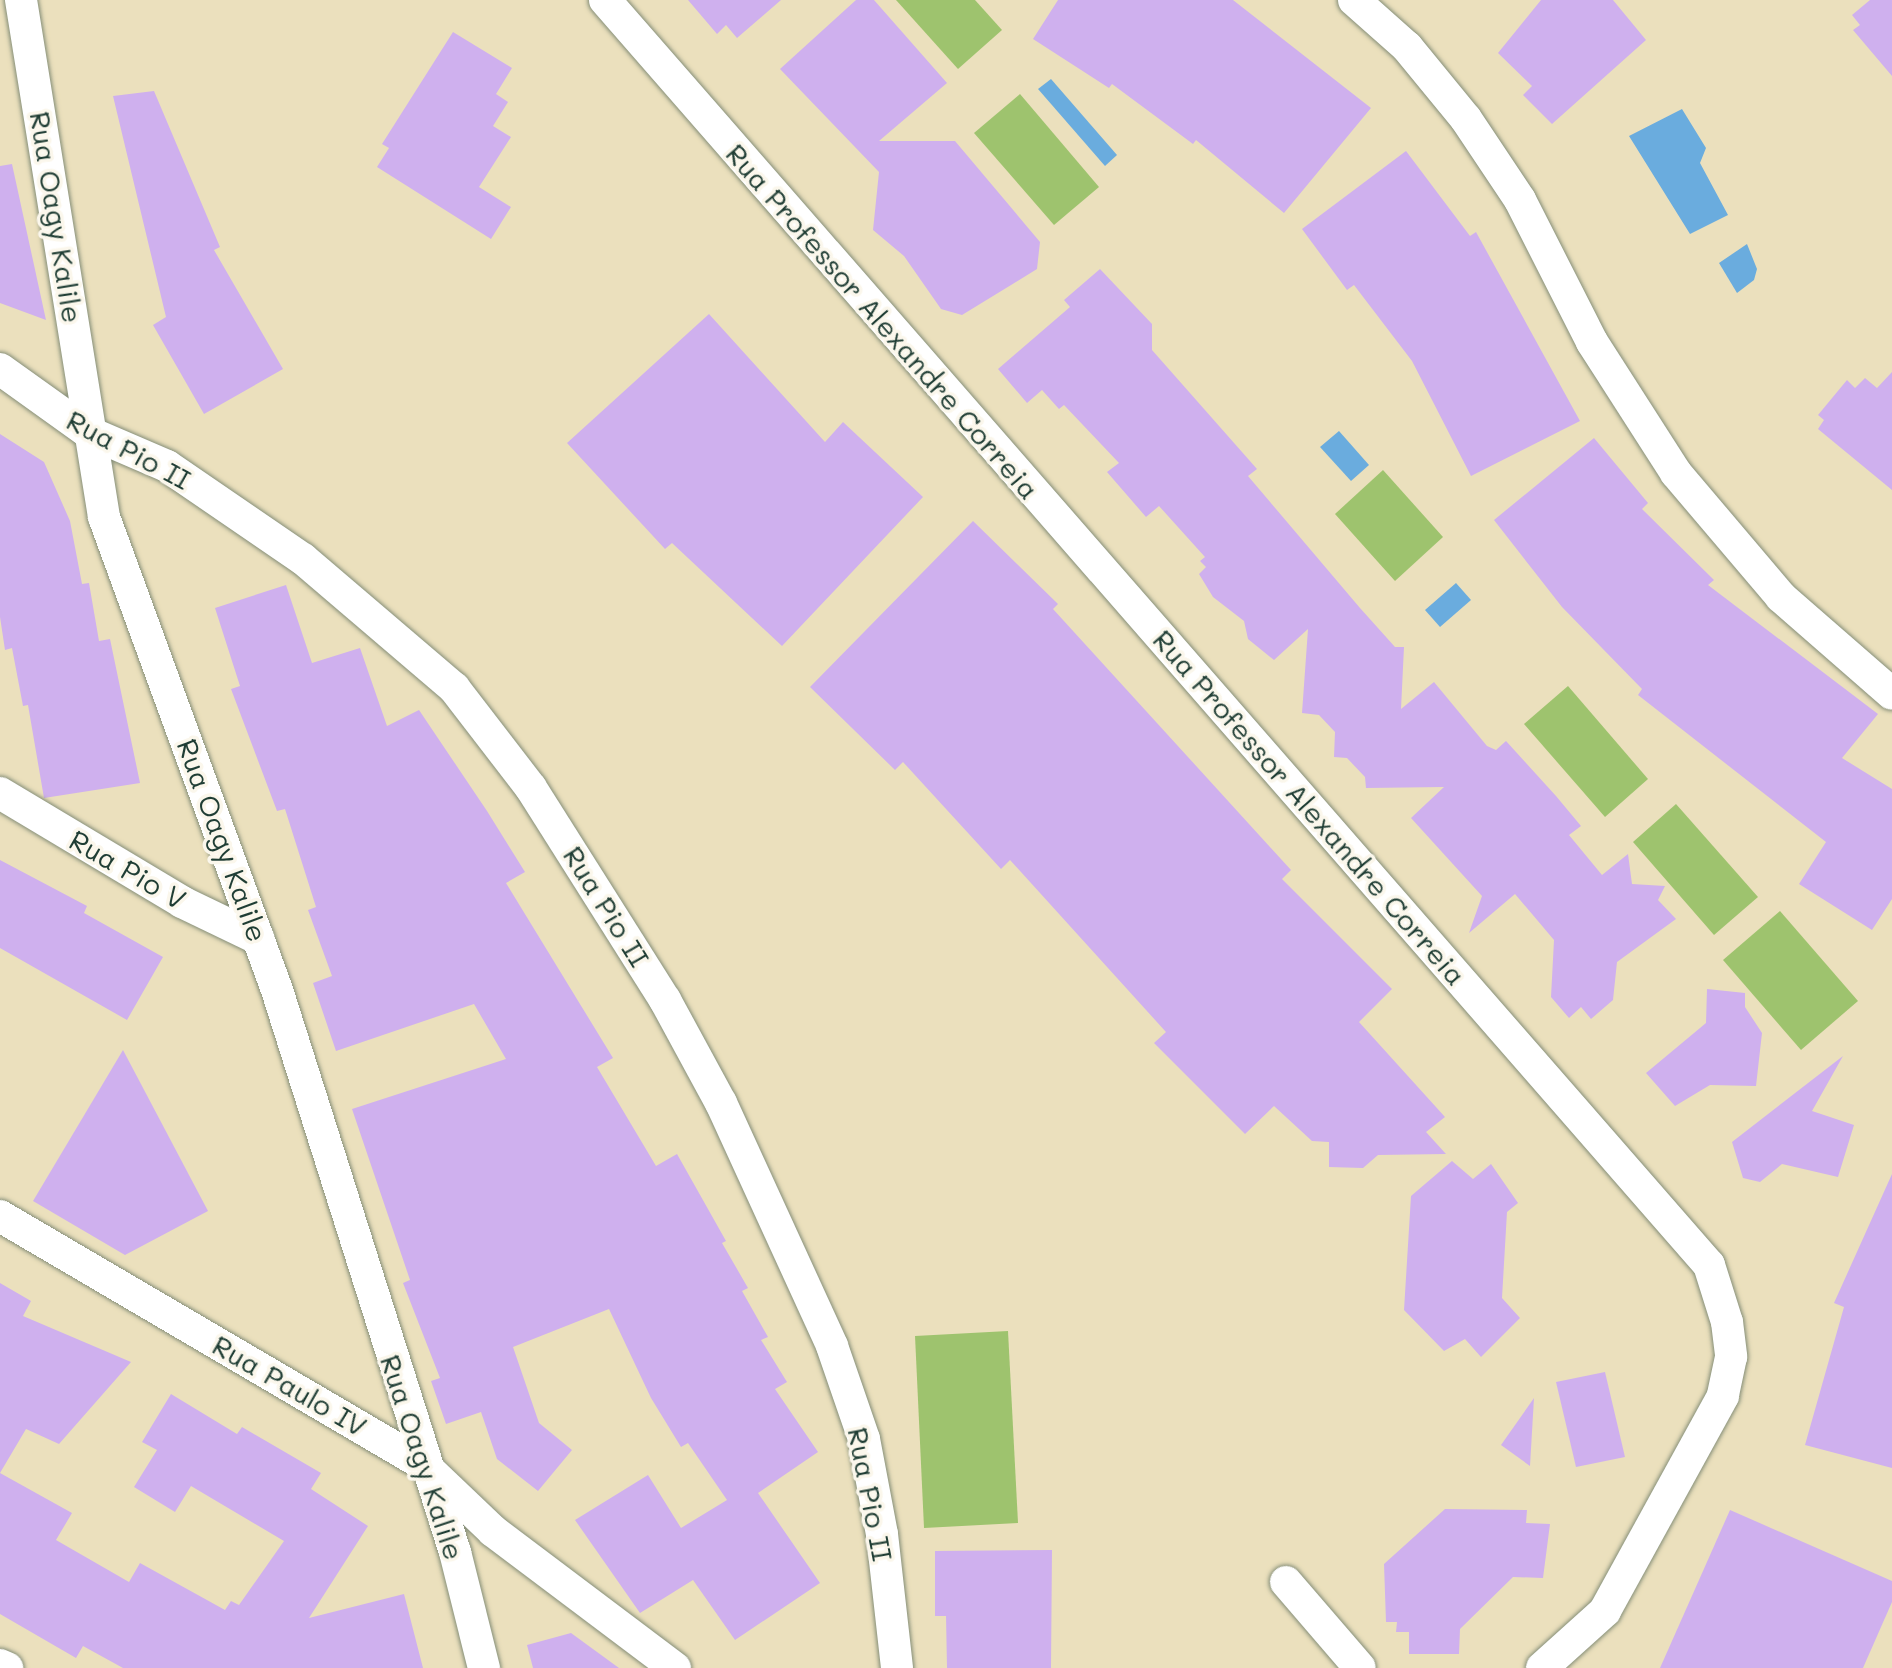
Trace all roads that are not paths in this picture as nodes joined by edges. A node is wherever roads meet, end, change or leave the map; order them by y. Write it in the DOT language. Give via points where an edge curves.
graph roads {
  1 [pos="21,0"];
  2 [pos="605,0"];
  3 [pos="1354,0"];
  4 [pos="0,369"];
  5 [pos="88,432"];
  6 [pos="1892,694"];
  7 [pos="0,793"];
  8 [pos="259,939"];
  9 [pos="0,1216"];
  10 [pos="424,1465"];
  11 [pos="1286,1582"];
  12 [pos="0,1665"];
  13 [pos="7,1668"];
  14 [pos="484,1668"];
  15 [pos="675,1668"];
  16 [pos="897,1668"];
  17 [pos="1360,1668"];
  18 [pos="1542,1668"];
  1 -- 5 [label="street, Rua Oagy Kalile"];
  2 -- 18 [label="street, Rua Professor Alexandre Correia" via="1709,1265 1727,1322 1731,1357 1723,1396 1605,1611"];
  3 -- 6 [label="street" via="1407,47 1466,119 1520,200 1592,342 1676,473 1781,597"];
  4 -- 5 [label="street, Rua Pio II"];
  5 -- 8 [label="street, Rua Oagy Kalile" via="104,517"];
  5 -- 16 [label="street, Rua Pio II" via="167,466 233,507 380,620 454,688 556,825 665,1000 721,1103 832,1346 864,1439 882,1534"];
  7 -- 8 [label="street, Rua Pio V" via="182,902"];
  8 -- 10 [label="street, Rua Oagy Kalile"];
  9 -- 10 [label="street, Rua Paulo IV"];
  10 -- 14 [label="street, Rua Oagy Kalile" via="455,1552"];
  10 -- 15 [label="street, Rua Paulo IV" via="493,1531"];
  11 -- 17 [label="street"];
  12 -- 13 [label="street"];
}
